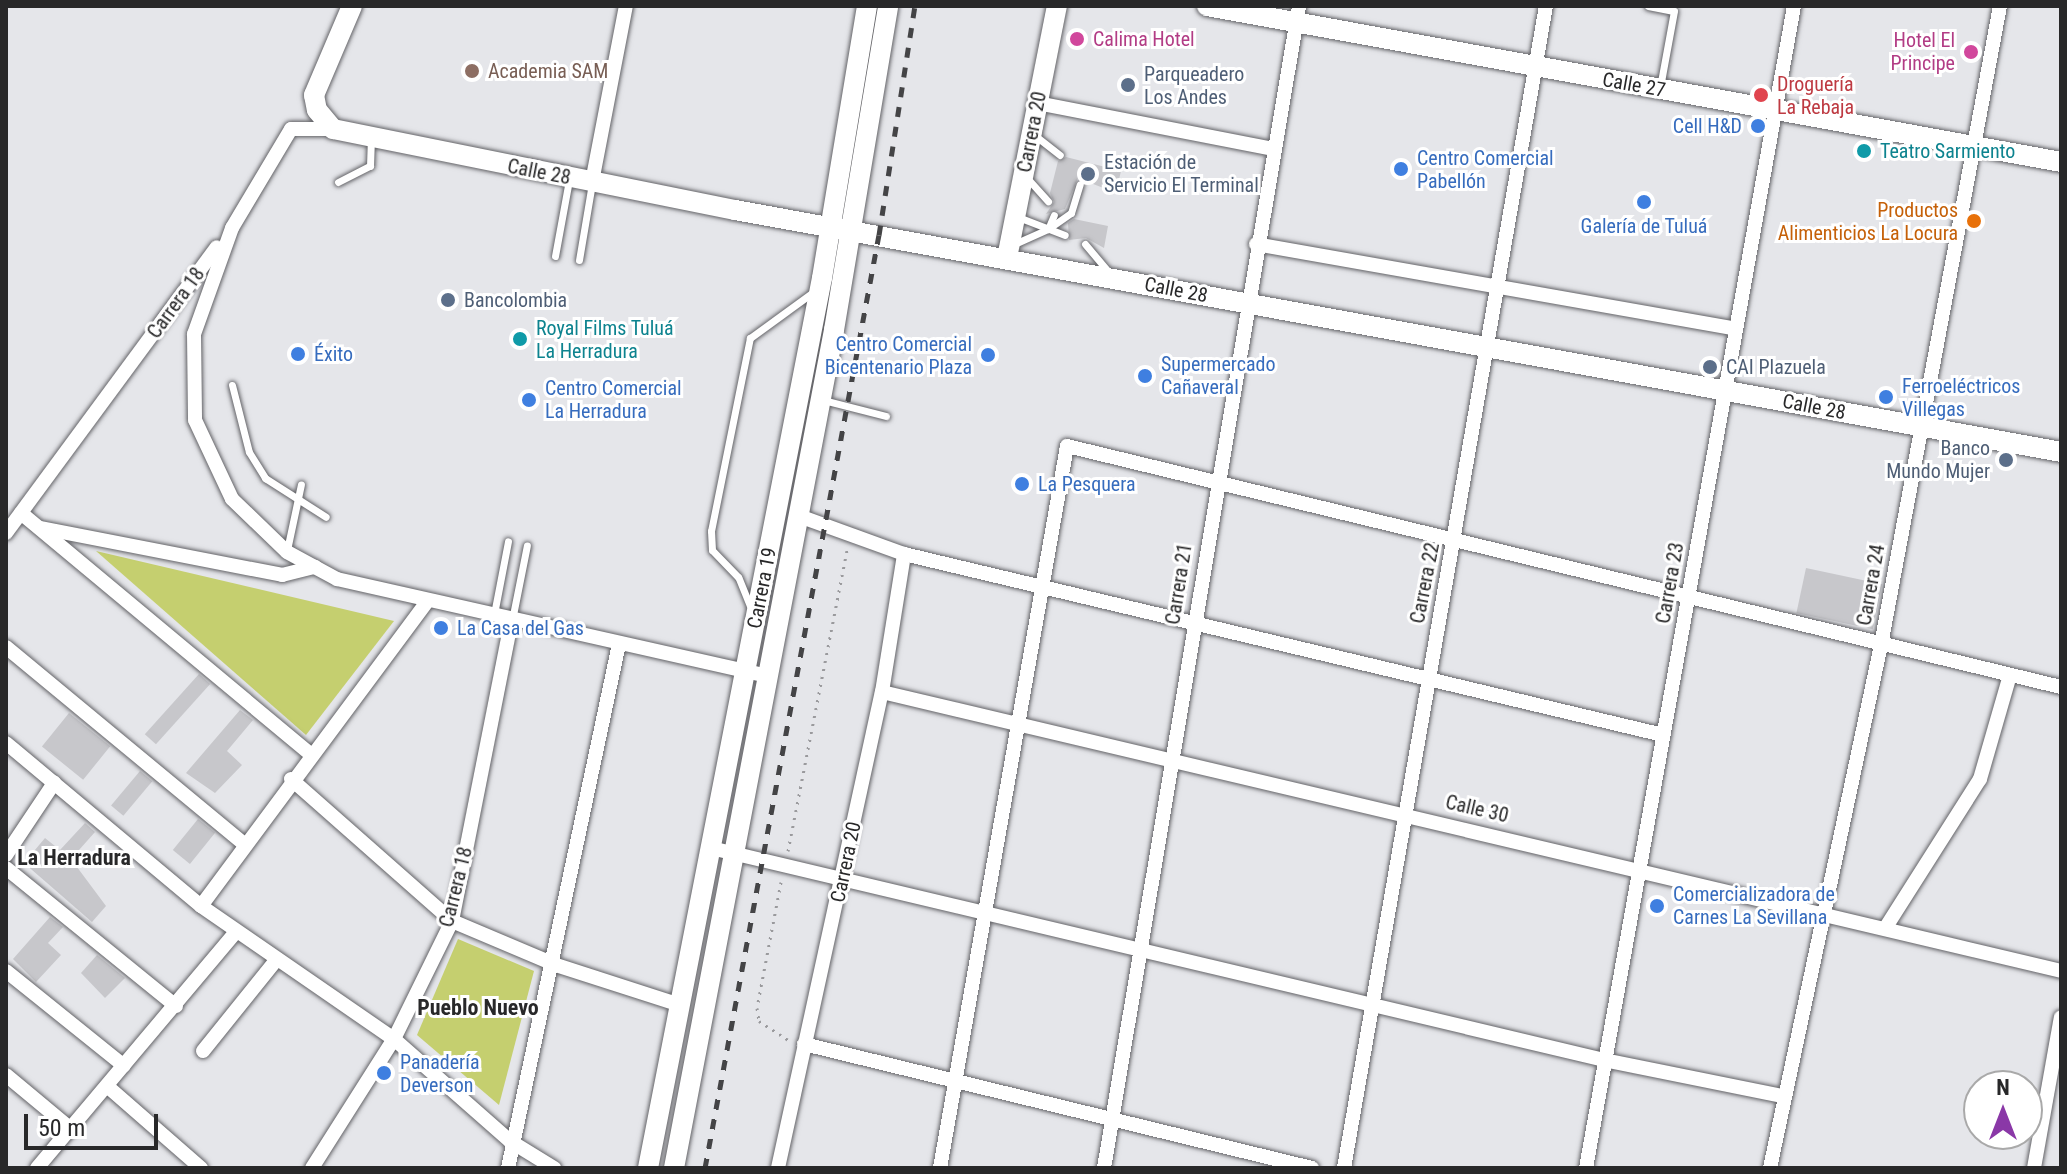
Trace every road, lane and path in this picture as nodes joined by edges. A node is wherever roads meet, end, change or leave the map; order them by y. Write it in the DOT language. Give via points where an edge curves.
graph roads {
  1 [pos="352,6"];
  2 [pos="626,6"];
  3 [pos="867,6"];
  4 [pos="888,6"];
  5 [pos="1057,6"];
  6 [pos="1207,6"];
  7 [pos="1546,6"];
  8 [pos="1648,6"];
  9 [pos="1794,6"];
  10 [pos="2000,6"];
  11 [pos="1298,15"];
  12 [pos="1536,68"];
  13 [pos="1659,89"];
  14 [pos="1037,103"];
  15 [pos="1776,109"];
  16 [pos="333,129"];
  17 [pos="1031,133"];
  18 [pos="371,137"];
  19 [pos="1973,145"];
  20 [pos="1274,149"];
  21 [pos="1060,155"];
  22 [pos="2061,162"];
  23 [pos="1023,174"];
  24 [pos="569,178"];
  25 [pos="338,182"];
  26 [pos="592,182"];
  27 [pos="1080,184"];
  28 [pos="1048,201"];
  29 [pos="1054,215"];
  30 [pos="1015,216"];
  31 [pos="232,228"];
  32 [pos="841,229"];
  33 [pos="1048,229"];
  34 [pos="1065,235"];
  35 [pos="1085,244"];
  36 [pos="1256,244"];
  37 [pos="1009,252"];
  38 [pos="555,256"];
  39 [pos="579,260"];
  40 [pos="822,278"];
  41 [pos="1113,278"];
  42 [pos="1498,287"];
  43 [pos="1245,303"];
  44 [pos="1736,329"];
  45 [pos="1488,348"];
  46 [pos="232,385"];
  47 [pos="1726,389"];
  48 [pos="821,399"];
  49 [pos="886,416"];
  50 [pos="1920,428"];
  51 [pos="2061,452"];
  52 [pos="1215,483"];
  53 [pos="301,484"];
  54 [pos="297,503"];
  55 [pos="21,513"];
  56 [pos="799,516"];
  57 [pos="326,517"];
  58 [pos="37,527"];
  59 [pos="6,533"];
  60 [pos="849,538"];
  61 [pos="508,541"];
  62 [pos="1453,541"];
  63 [pos="527,545"];
  64 [pos="287,552"];
  65 [pos="904,554"];
  66 [pos="315,567"];
  67 [pos="1042,588"];
  68 [pos="1687,598"];
  69 [pos="426,603"];
  70 [pos="493,618"];
  71 [pos="511,622"];
  72 [pos="1193,624"];
  73 [pos="752,638"];
  74 [pos="619,644"];
  75 [pos="1881,645"];
  76 [pos="6,647"];
  77 [pos="746,671"];
  78 [pos="2010,675"];
  79 [pos="769,676"];
  80 [pos="1426,680"];
  81 [pos="2061,687"];
  82 [pos="882,692"];
  83 [pos="1018,723"];
  84 [pos="1663,735"];
  85 [pos="6,743"];
  86 [pos="311,755"];
  87 [pos="1171,759"];
  88 [pos="291,779"];
  89 [pos="54,783"];
  90 [pos="1404,812"];
  91 [pos="245,845"];
  92 [pos="711,848"];
  93 [pos="735,853"];
  94 [pos="6,855"];
  95 [pos="785,865"];
  96 [pos="6,868"];
  97 [pos="1639,868"];
  98 [pos="842,879"];
  99 [pos="201,906"];
  100 [pos="1825,912"];
  101 [pos="986,913"];
  102 [pos="452,921"];
  103 [pos="1886,927"];
  104 [pos="236,932"];
  105 [pos="1141,950"];
  106 [pos="277,959"];
  107 [pos="556,965"];
  108 [pos="6,971"];
  109 [pos="2061,971"];
  110 [pos="680,1005"];
  111 [pos="1372,1005"];
  112 [pos="176,1006"];
  113 [pos="2061,1017"];
  114 [pos="394,1039"];
  115 [pos="804,1044"];
  116 [pos="203,1051"];
  117 [pos="1604,1060"];
  118 [pos="124,1066"];
  119 [pos="6,1075"];
  120 [pos="955,1080"];
  121 [pos="107,1086"];
  122 [pos="1783,1096"];
  123 [pos="1112,1119"];
  124 [pos="71,1129"];
  125 [pos="517,1146"];
  126 [pos="198,1167"];
  127 [pos="37,1168"];
  128 [pos="312,1168"];
  129 [pos="508,1168"];
  130 [pos="554,1168"];
  131 [pos="648,1168"];
  132 [pos="674,1168"];
  133 [pos="778,1168"];
  134 [pos="940,1168"];
  135 [pos="1104,1168"];
  136 [pos="1312,1168"];
  137 [pos="1344,1168"];
  138 [pos="1586,1168"];
  139 [pos="1770,1168"];
  140 [pos="2034,1168"];
  1 -- 16 [label="main road" via="314,95 317,110"];
  2 -- 26 [label="street"];
  3 -- 32 [label="main road, Carrera 19"];
  4 -- 32 [label="main road, Carrera 19"];
  5 -- 14 [label="main road, Carrera 20"];
  6 -- 11 [label="main road, Calle 27"];
  7 -- 12 [label="street, Carrera 22"];
  8 -- 13 [label="lane" via="1674,11"];
  9 -- 15 [label="street, Carrera 23"];
  10 -- 19 [label="street, Carrera 24"];
  11 -- 12 [label="main road, Calle 27"];
  11 -- 20 [label="street, Carrera 21"];
  12 -- 13 [label="main road, Calle 27"];
  12 -- 42 [label="street, Carrera 22"];
  13 -- 15 [label="main road, Calle 27"];
  14 -- 17 [label="main road, Carrera 20"];
  14 -- 20 [label="street"];
  15 -- 19 [label="main road, Calle 27"];
  15 -- 44 [label="street, Carrera 23"];
  16 -- 18 [label="main road, Calle 28"];
  16 -- 31 [label="street" via="291,129"];
  17 -- 21 [label="lane"];
  17 -- 23 [label="main road, Carrera 20"];
  18 -- 24 [label="main road, Calle 28"];
  18 -- 25 [label="lane" via="370,166"];
  19 -- 22 [label="main road, Calle 27"];
  19 -- 50 [label="street, Carrera 24"];
  20 -- 36 [label="street, Carrera 21"];
  23 -- 28 [label="lane"];
  23 -- 30 [label="main road, Carrera 20"];
  24 -- 26 [label="main road, Calle 28"];
  24 -- 38 [label="lane"];
  26 -- 32 [label="main road, Calle 28"];
  26 -- 39 [label="lane"];
  27 -- 33 [label="lane" via="1071,213"];
  29 -- 33 [label="lane"];
  30 -- 33 [label="lane"];
  30 -- 37 [label="main road, Carrera 20"];
  31 -- 55 [label="street, Carrera 18"];
  31 -- 64 [label="street" via="194,334 195,420 232,499"];
  32 -- 37 [label="main road, Calle 28"];
  32 -- 40 [label="main road, Carrera 19"];
  32 -- 48 [label="main road, Carrera 19"];
  33 -- 34 [label="lane"];
  33 -- 37 [label="lane"];
  35 -- 41 [label="lane"];
  36 -- 42 [label="street"];
  36 -- 43 [label="street, Carrera 21"];
  37 -- 41 [label="main road, Calle 28"];
  40 -- 73 [label="main road, Carrera 19"];
  40 -- 73 [label="lane" via="802,303 750,338 711,531 716,557 746,590"];
  41 -- 43 [label="main road, Calle 28"];
  42 -- 44 [label="street"];
  42 -- 45 [label="street, Carrera 22"];
  43 -- 45 [label="main road, Calle 28"];
  43 -- 52 [label="street, Carrera 21"];
  44 -- 47 [label="street, Carrera 23"];
  45 -- 47 [label="main road, Calle 28"];
  45 -- 62 [label="street, Carrera 22"];
  46 -- 54 [label="lane" via="249,452 265,478"];
  47 -- 50 [label="main road, Calle 28"];
  47 -- 68 [label="street, Carrera 23"];
  48 -- 49 [label="lane"];
  48 -- 56 [label="main road, Carrera 19"];
  50 -- 51 [label="main road, Calle 28"];
  50 -- 75 [label="street, Carrera 24"];
  52 -- 62 [label="street"];
  52 -- 67 [label="street" via="1067,446"];
  52 -- 72 [label="street, Carrera 21"];
  53 -- 54 [label="lane"];
  54 -- 57 [label="lane"];
  54 -- 64 [label="lane"];
  55 -- 58 [label="street"];
  55 -- 59 [label="street, Carrera 18"];
  56 -- 65 [label="street"];
  56 -- 79 [label="main road, Carrera 19"];
  58 -- 66 [label="street" via="282,575"];
  58 -- 86 [label="street"];
  60 -- 95 [label="path"];
  61 -- 70 [label="lane"];
  62 -- 68 [label="street"];
  62 -- 80 [label="street, Carrera 22"];
  63 -- 71 [label="lane"];
  64 -- 66 [label="street"];
  65 -- 67 [label="street"];
  65 -- 82 [label="street, Carrera 20"];
  66 -- 69 [label="street"];
  67 -- 72 [label="street"];
  67 -- 83 [label="street"];
  68 -- 75 [label="street"];
  68 -- 84 [label="street, Carrera 23"];
  69 -- 70 [label="street"];
  69 -- 86 [label="street"];
  70 -- 71 [label="street"];
  71 -- 74 [label="street"];
  71 -- 102 [label="street, Carrera 18"];
  72 -- 80 [label="street"];
  72 -- 87 [label="street, Carrera 21"];
  73 -- 77 [label="main road, Carrera 19"];
  74 -- 77 [label="street"];
  74 -- 107 [label="street"];
  75 -- 78 [label="street"];
  75 -- 100 [label="street, Carrera 24"];
  76 -- 91 [label="street"];
  77 -- 79 [label="street"];
  77 -- 92 [label="main road, Carrera 19"];
  78 -- 81 [label="street"];
  78 -- 103 [label="street" via="1980,779"];
  79 -- 93 [label="main road, Carrera 19"];
  80 -- 84 [label="street"];
  80 -- 90 [label="street, Carrera 22"];
  82 -- 83 [label="street, Calle 30"];
  82 -- 98 [label="street, Carrera 20"];
  83 -- 87 [label="street, Calle 30"];
  83 -- 101 [label="street"];
  84 -- 97 [label="street, Carrera 23"];
  85 -- 89 [label="street"];
  86 -- 88 [label="street"];
  87 -- 90 [label="street, Calle 30"];
  87 -- 105 [label="street, Carrera 21"];
  88 -- 91 [label="street"];
  88 -- 102 [label="street"];
  89 -- 94 [label="street"];
  89 -- 99 [label="street"];
  90 -- 97 [label="street, Calle 30"];
  90 -- 111 [label="street, Carrera 22"];
  91 -- 99 [label="street"];
  92 -- 93 [label="street"];
  92 -- 110 [label="main road, Carrera 19"];
  93 -- 95 [label="street"];
  93 -- 132 [label="main road, Carrera 19"];
  95 -- 98 [label="street"];
  95 -- 115 [label="path" via="758,995 759,1021 772,1033"];
  96 -- 112 [label="street"];
  97 -- 100 [label="street, Calle 30"];
  97 -- 117 [label="street, Carrera 23"];
  98 -- 101 [label="street"];
  98 -- 115 [label="street, Carrera 20"];
  99 -- 104 [label="street"];
  100 -- 103 [label="street, Calle 30"];
  100 -- 122 [label="street, Carrera 24"];
  101 -- 105 [label="street"];
  101 -- 120 [label="street"];
  102 -- 107 [label="street"];
  102 -- 114 [label="street, Carrera 18"];
  103 -- 109 [label="street, Calle 30"];
  104 -- 106 [label="street"];
  104 -- 112 [label="street"];
  105 -- 111 [label="street"];
  105 -- 123 [label="street, Carrera 21"];
  106 -- 114 [label="street"];
  106 -- 116 [label="street"];
  107 -- 110 [label="street"];
  107 -- 125 [label="street"];
  108 -- 118 [label="street"];
  110 -- 131 [label="main road, Carrera 19"];
  111 -- 117 [label="street"];
  111 -- 137 [label="street, Carrera 22"];
  112 -- 118 [label="street"];
  113 -- 140 [label="street"];
  114 -- 125 [label="street"];
  114 -- 128 [label="street, Carrera 18"];
  115 -- 120 [label="street"];
  115 -- 133 [label="street, Carrera 20"];
  117 -- 122 [label="street"];
  117 -- 138 [label="street, Carrera 23"];
  118 -- 121 [label="street"];
  119 -- 124 [label="street"];
  120 -- 123 [label="street"];
  120 -- 134 [label="street"];
  121 -- 124 [label="street"];
  121 -- 126 [label="street"];
  122 -- 139 [label="street, Carrera 24"];
  123 -- 135 [label="street, Carrera 21"];
  123 -- 136 [label="street"];
  124 -- 127 [label="street"];
  125 -- 129 [label="street"];
  125 -- 130 [label="street"];
}
